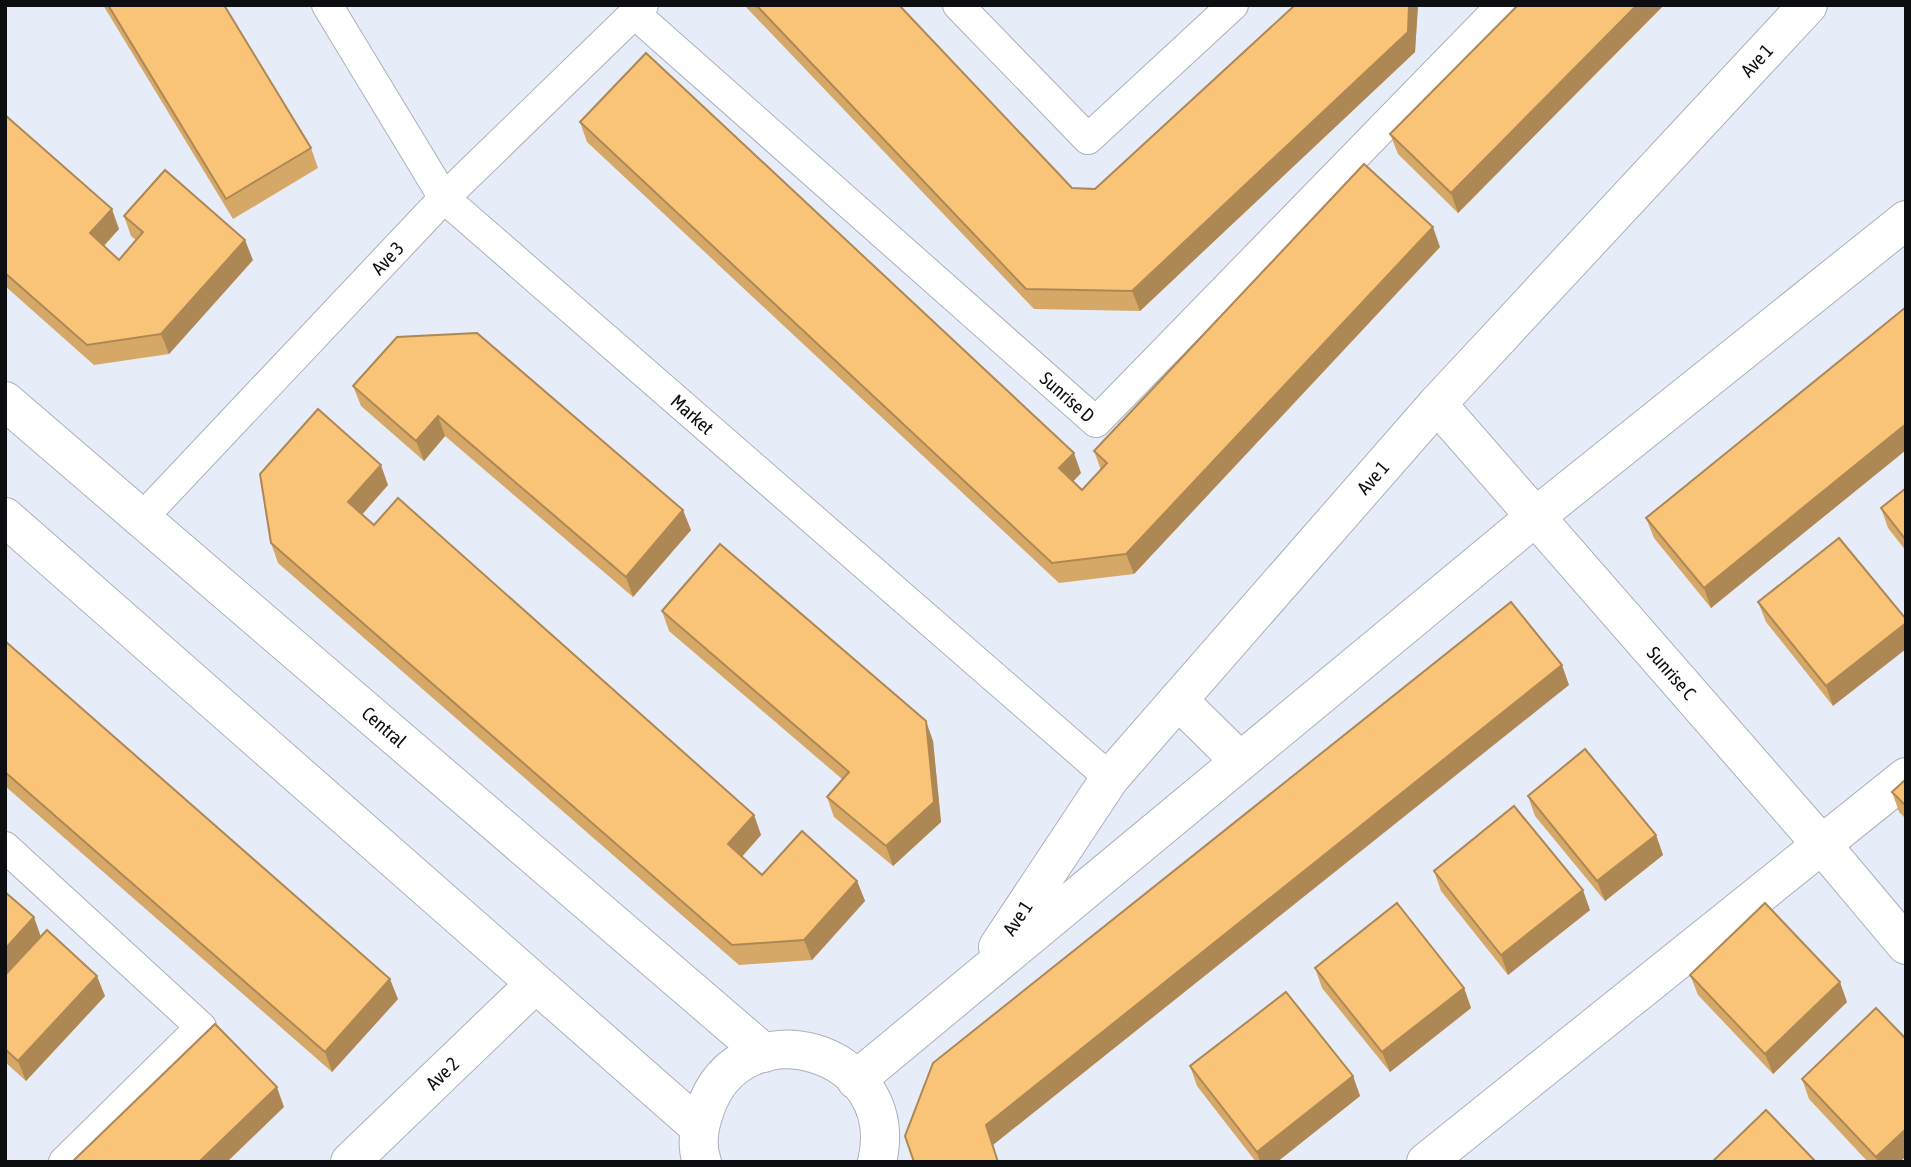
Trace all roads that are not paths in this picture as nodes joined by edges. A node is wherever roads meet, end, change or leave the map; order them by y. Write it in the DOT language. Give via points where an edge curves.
graph roads {
  1 [pos="327,5"];
  2 [pos="958,5"];
  3 [pos="1233,5"];
  4 [pos="1502,5"];
  5 [pos="1808,5"];
  6 [pos="638,9"];
  7 [pos="444,198"];
  8 [pos="1906,220"];
  9 [pos="5,401"];
  10 [pos="1437,404"];
  11 [pos="5,517"];
  12 [pos="1535,517"];
  13 [pos="141,519"];
  14 [pos="1178,699"];
  15 [pos="1240,761"];
  16 [pos="1906,777"];
  17 [pos="1110,778"];
  18 [pos="1822,845"];
  19 [pos="5,847"];
  20 [pos="1906,945"];
  21 [pos="976,980"];
  22 [pos="536,984"];
  23 [pos="764,1053"];
  24 [pos="856,1080"];
  25 [pos="701,1145"];
  26 [pos="64,1162"];
  27 [pos="350,1162"];
  28 [pos="877,1162"];
  29 [pos="1426,1162"];
  1 -- 7 [label="lane, Market"];
  2 -- 3 [label="lane" via="1088,139"];
  4 -- 6 [label="lane, Sunrise D" via="1096,422"];
  5 -- 10 [label="street, Ave 1"];
  6 -- 7 [label="lane, Ave 3"];
  7 -- 13 [label="lane, Ave 3"];
  7 -- 17 [label="lane, Market"];
  8 -- 12 [label="street, Ave 1"];
  9 -- 13 [label="street, Central"];
  10 -- 12 [label="street, Sunrise C"];
  10 -- 14 [label="street, Ave 1"];
  11 -- 22 [label="street"];
  12 -- 15 [label="street, Ave 1"];
  12 -- 18 [label="street, Sunrise C"];
  13 -- 23 [label="street, Central"];
  14 -- 15 [label="street"];
  14 -- 17 [label="street, Ave 1"];
  15 -- 21 [label="street, Ave 1"];
  16 -- 18 [label="street"];
  17 -- 21 [label="street, Ave 1"];
  18 -- 20 [label="street, Sunrise C"];
  18 -- 29 [label="street"];
  19 -- 26 [label="lane" via="201,1027"];
  21 -- 24 [label="street, Ave 1"];
  22 -- 25 [label="street"];
  22 -- 27 [label="street, Ave 2"];
  23 -- 24 [label="street" via="814,1051 843,1066"];
  23 -- 25 [label="street" via="727,1073 709,1098"];
  24 -- 28 [label="street" via="865,1087 878,1116"];
}
